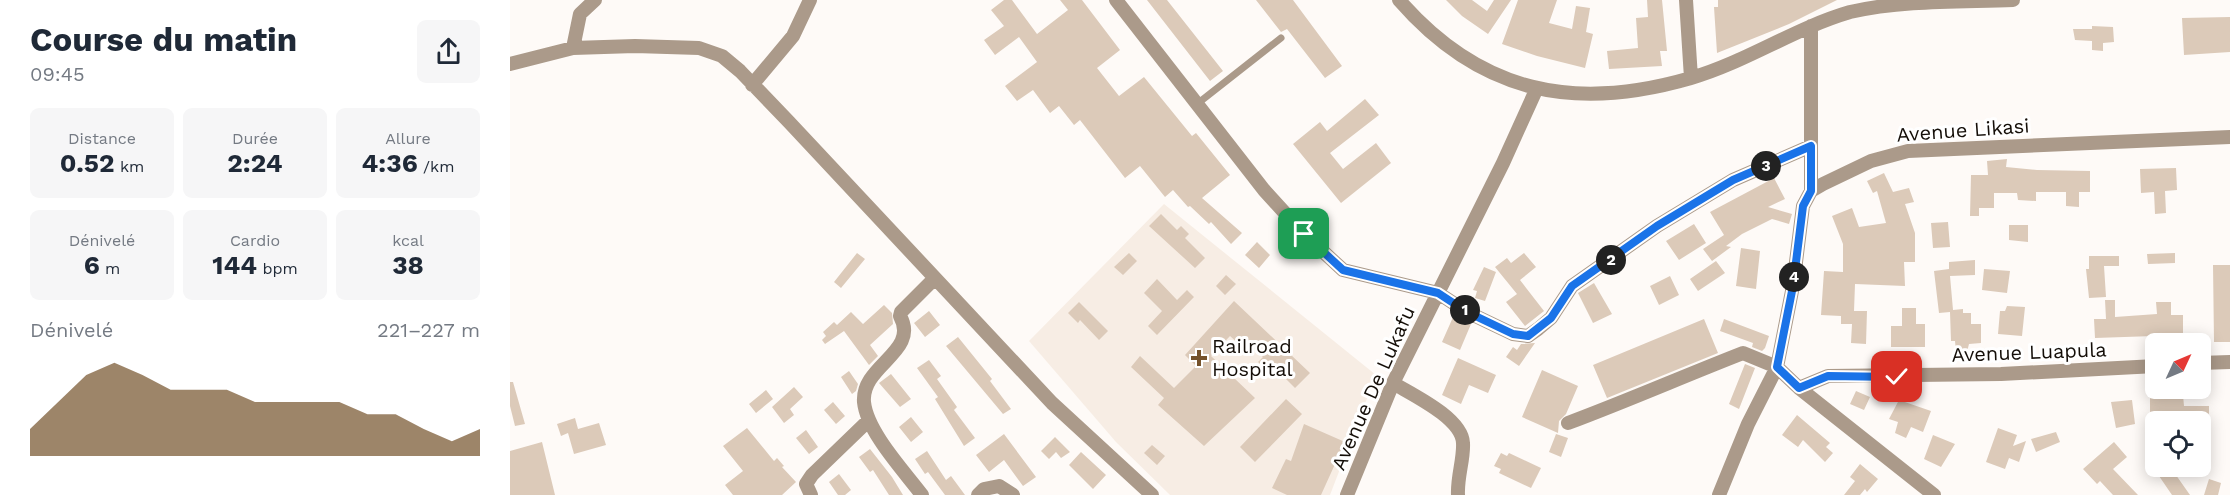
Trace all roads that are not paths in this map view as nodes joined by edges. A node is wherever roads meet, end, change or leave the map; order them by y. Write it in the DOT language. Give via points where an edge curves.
graph roads {
  1 [pos="595,0"];
  2 [pos="810,0"];
  3 [pos="1116,0"];
  4 [pos="1399,0"];
  5 [pos="1686,0"];
  6 [pos="2013,0"];
  7 [pos="1811,26"];
  8 [pos="1281,38"];
  9 [pos="573,48"];
  10 [pos="510,64"];
  11 [pos="1691,78"];
  12 [pos="752,85"];
  13 [pos="1536,90"];
  14 [pos="1197,104"];
  15 [pos="2230,137"];
  16 [pos="1811,146"];
  17 [pos="1811,191"];
  18 [pos="934,279"];
  19 [pos="1438,293"];
  20 [pos="2230,362"];
  21 [pos="2211,363"];
  22 [pos="1777,367"];
  23 [pos="2145,367"];
  24 [pos="1393,383"];
  25 [pos="1799,388"];
  26 [pos="869,420"];
  27 [pos="1568,423"];
  28 [pos="1721,494"];
  29 [pos="811,495"];
  30 [pos="922,495"];
  31 [pos="978,495"];
  32 [pos="1013,495"];
  33 [pos="1152,495"];
  34 [pos="1347,495"];
  35 [pos="1458,495"];
  36 [pos="1934,495"];
  1 -- 9 [label="street" via="580,14"];
  2 -- 12 [label="street" via="793,36"];
  3 -- 14 [label="street"];
  4 -- 13 [label="street" via="1434,36 1474,64"];
  5 -- 11 [label="street"];
  6 -- 7 [label="street" via="1893,3"];
  7 -- 11 [label="street"];
  7 -- 16 [label="street"];
  8 -- 14 [label="lane"];
  9 -- 10 [label="street"];
  9 -- 12 [label="street" via="699,48 722,57"];
  11 -- 13 [label="street" via="1605,93 1578,95"];
  12 -- 18 [label="street"];
  13 -- 19 [label="street, Avenue De Lukafu"];
  14 -- 19 [label="street" via="1264,190 1343,270"];
  15 -- 17 [label="street, Avenue Likasi" via="1908,151 1871,161"];
  16 -- 17 [label="street"];
  16 -- 19 [label="street" via="1733,180 1657,226 1572,286 1551,318 1528,336 1513,334"];
  17 -- 22 [label="street" via="1803,206"];
  18 -- 26 [label="street" via="901,312 906,328 904,340 866,388 864,402"];
  18 -- 33 [label="street" via="1052,403"];
  19 -- 24 [label="street, Avenue De Lukafu"];
  20 -- 21 [label="street"];
  22 -- 25 [label="street"];
  22 -- 27 [label="street" via="1743,353"];
  22 -- 28 [label="street" via="1748,424"];
  23 -- 25 [label="street, Avenue Luapula" via="2001,374 1828,376"];
  24 -- 34 [label="street, Avenue De Lukafu"];
  24 -- 35 [label="street" via="1456,425 1463,442"];
  25 -- 36 [label="street"];
  26 -- 29 [label="street" via="812,475 806,484"];
  26 -- 30 [label="street"];
  31 -- 32 [label="street" via="984,489 999,486"];
}
